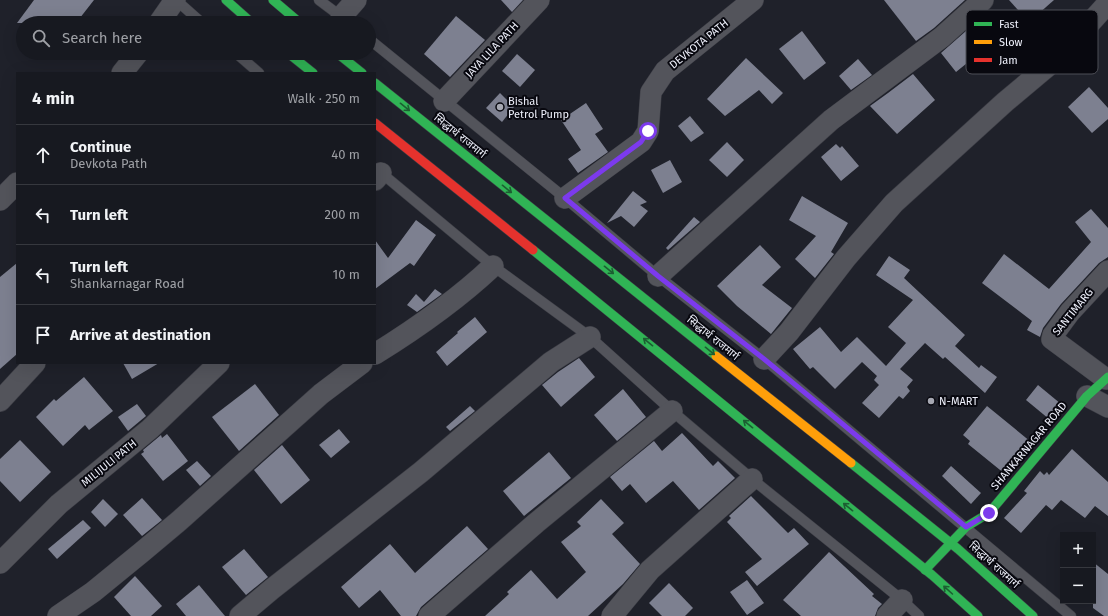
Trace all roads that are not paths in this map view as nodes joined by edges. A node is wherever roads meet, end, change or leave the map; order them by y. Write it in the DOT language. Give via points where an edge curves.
graph roads {
  1 [pos="175,0"];
  2 [pos="226,0"];
  3 [pos="273,0"];
  4 [pos="319,0"];
  5 [pos="356,0"];
  6 [pos="539,0"];
  7 [pos="753,0"];
  8 [pos="983,0"];
  9 [pos="1108,3"];
  10 [pos="972,10"];
  11 [pos="1098,14"];
  12 [pos="966,15"];
  13 [pos="164,16"];
  14 [pos="194,16"];
  15 [pos="244,16"];
  16 [pos="292,16"];
  17 [pos="340,16"];
  18 [pos="347,16"];
  19 [pos="376,45"];
  20 [pos="132,60"];
  21 [pos="244,60"];
  22 [pos="297,60"];
  23 [pos="346,60"];
  24 [pos="123,72"];
  25 [pos="258,72"];
  26 [pos="312,72"];
  27 [pos="361,72"];
  28 [pos="1038,74"];
  29 [pos="376,84"];
  30 [pos="444,101"];
  31 [pos="376,124"];
  32 [pos="377,174"];
  33 [pos="16,184"];
  34 [pos="565,198"];
  35 [pos="0,200"];
  36 [pos="493,266"];
  37 [pos="1108,271"];
  38 [pos="658,276"];
  39 [pos="590,336"];
  40 [pos="376,353"];
  41 [pos="764,359"];
  42 [pos="34,364"];
  43 [pos="218,364"];
  44 [pos="361,364"];
  45 [pos="1107,378"];
  46 [pos="1087,396"];
  47 [pos="0,401"];
  48 [pos="1108,407"];
  49 [pos="672,411"];
  50 [pos="752,478"];
  51 [pos="966,527"];
  52 [pos="951,543"];
  53 [pos="0,563"];
  54 [pos="925,570"];
  55 [pos="902,600"];
  56 [pos="58,616"];
  57 [pos="240,616"];
  58 [pos="429,616"];
  59 [pos="612,616"];
  60 [pos="887,616"];
  61 [pos="918,616"];
  62 [pos="978,616"];
  63 [pos="1033,616"];
  64 [pos="1071,616"];
  1 -- 13 [label="street"];
  1 -- 14 [label="lane"];
  2 -- 15 [label="main road"];
  3 -- 16 [label="main road"];
  4 -- 17 [label="lane"];
  5 -- 18 [label="street"];
  6 -- 30 [label="street, JAYA LILA PATH"];
  7 -- 34 [label="street, DEVKOTA PATH" via="665,72 651,92 648,131 641,142"];
  8 -- 10 [label="street"];
  9 -- 11 [label="street"];
  12 -- 38 [label="street" via="942,37 831,120"];
  19 -- 30 [label="lane"];
  20 -- 24 [label="street"];
  21 -- 25 [label="lane"];
  22 -- 26 [label="main road"];
  23 -- 27 [label="main road"];
  28 -- 41 [label="street" via="894,203"];
  29 -- 52 [label="main road, सिद्धार्थ राजमार्ग, one-way"];
  30 -- 34 [label="lane"];
  54 -- 31 [label="main road, one-way" via="617,317"];
  32 -- 36 [label="lane"];
  33 -- 35 [label="street"];
  34 -- 38 [label="lane"];
  36 -- 39 [label="lane"];
  36 -- 40 [label="street" via="472,286 419,326"];
  37 -- 45 [label="street, SANTIMARG" via="1070,312 1052,339"];
  38 -- 41 [label="lane"];
  39 -- 49 [label="lane"];
  39 -- 57 [label="street" via="551,362 421,472"];
  41 -- 51 [label="lane"];
  42 -- 47 [label="street"];
  43 -- 53 [label="street, MILIJULI PATH" via="150,429 59,504"];
  44 -- 56 [label="street" via="321,394 142,552 93,592"];
  45 -- 46 [label="main road, SHANKARNAGAR ROAD"];
  46 -- 48 [label="street"];
  46 -- 51 [label="main road, SHANKARNAGAR ROAD" via="989,513"];
  49 -- 50 [label="lane"];
  49 -- 58 [label="street" via="536,523"];
  50 -- 55 [label="lane"];
  50 -- 59 [label="street" via="650,570"];
  51 -- 52 [label="main road, SHANKARNAGAR ROAD"];
  51 -- 64 [label="lane"];
  52 -- 54 [label="main road, SHANKARNAGAR ROAD"];
  52 -- 63 [label="main road, सिद्धार्थ राजमार्ग"];
  62 -- 54 [label="main road, one-way"];
  55 -- 60 [label="street"];
  55 -- 61 [label="lane"];
}
